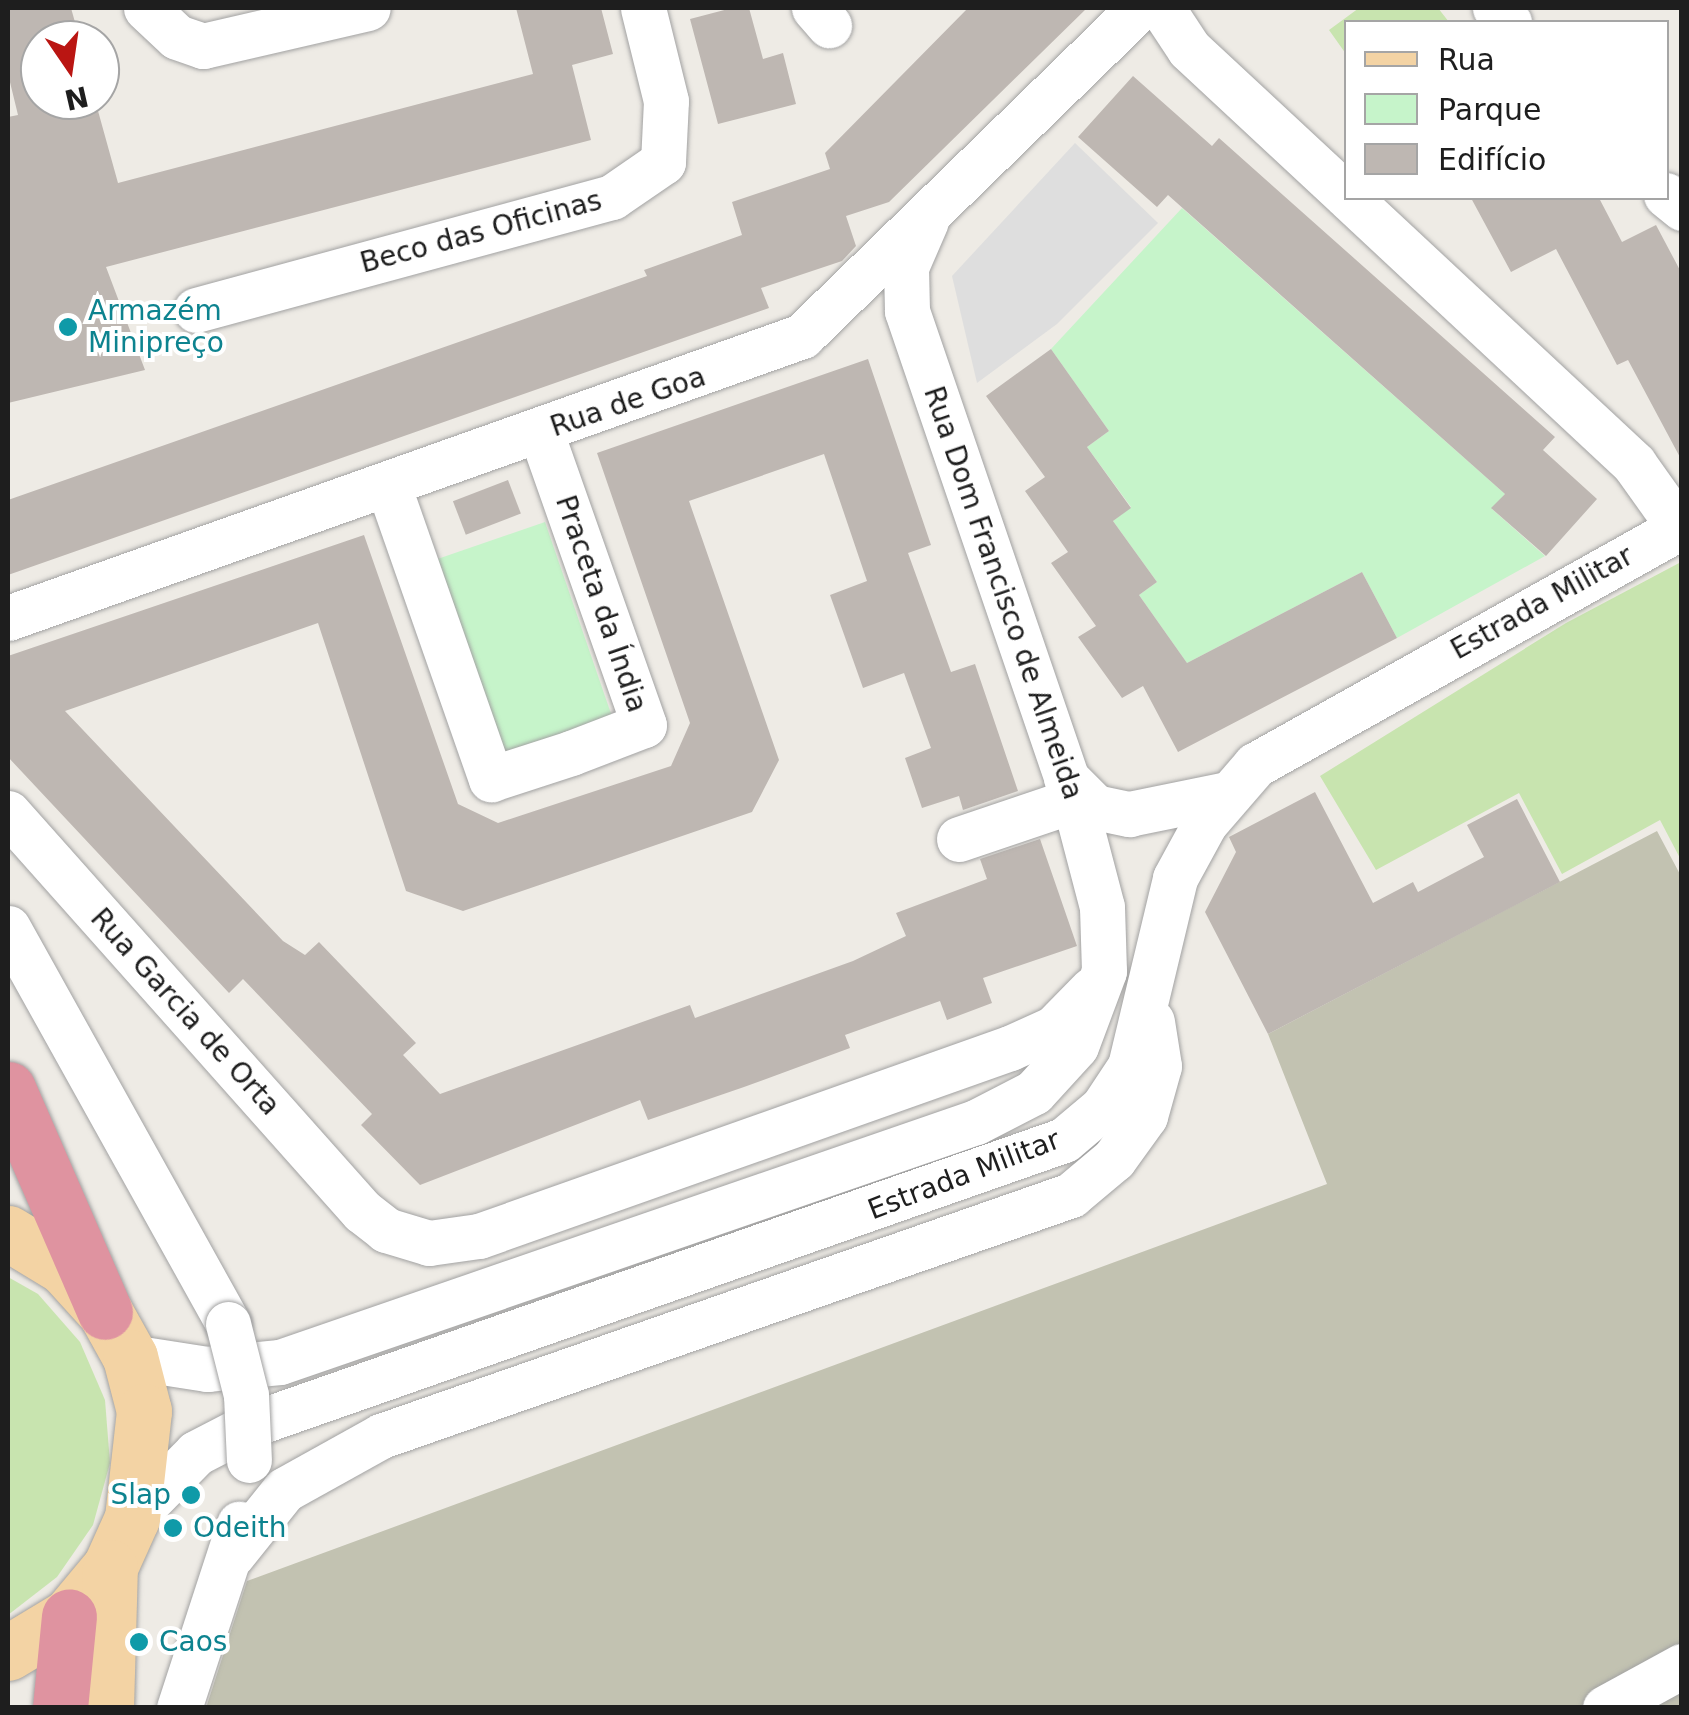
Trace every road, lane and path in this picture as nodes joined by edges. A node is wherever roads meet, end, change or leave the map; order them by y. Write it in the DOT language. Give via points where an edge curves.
graph roads {
  1 [pos="146,8"];
  2 [pos="368,8"];
  3 [pos="643,8"];
  4 [pos="1139,8"];
  5 [pos="1162,8"];
  6 [pos="1344,192"];
  7 [pos="1352,200"];
  8 [pos="926,221"];
  9 [pos="196,310"];
  10 [pos="541,432"];
  11 [pos="388,486"];
  12 [pos="1680,526"];
  13 [pos="8,618"];
  14 [pos="1070,789"];
  15 [pos="1227,794"];
  16 [pos="8,813"];
  17 [pos="958,839"];
  18 [pos="8,928"];
  19 [pos="1104,971"];
  20 [pos="1149,1005"];
  21 [pos="8,1088"];
  22 [pos="8,1233"];
  23 [pos="117,1334"];
  24 [pos="132,1518"];
  25 [pos="232,1555"];
  26 [pos="110,1568"];
  27 [pos="68,1616"];
  28 [pos="8,1653"];
  29 [pos="1682,1666"];
  30 [pos="60,1708"];
  31 [pos="106,1708"];
  32 [pos="179,1708"];
  33 [pos="1605,1708"];
  1 -- 2 [label="street" via="177,37 203,46"];
  3 -- 9 [label="street, Beco das Oficinas" via="666,101 663,162 612,198"];
  4 -- 8 [label="street, Rua de Goa"];
  5 -- 6 [label="street" via="1189,49"];
  7 -- 12 [label="street" via="1634,464"];
  8 -- 10 [label="street, Rua de Goa" via="802,336"];
  8 -- 14 [label="street, Rua Dom Francisco de Almeida" via="906,267 907,311"];
  10 -- 11 [label="street, Rua de Goa"];
  10 -- 11 [label="street, Praceta da Índia" via="644,725 570,753 492,779"];
  11 -- 13 [label="street, Rua de Goa"];
  12 -- 15 [label="street, Estrada Militar" via="1310,729"];
  14 -- 15 [label="street" via="1095,807 1129,814"];
  14 -- 17 [label="street"];
  14 -- 19 [label="street, Rua Dom Francisco de Almeida" via="1102,907"];
  15 -- 20 [label="street, Estrada Militar" via="1175,878"];
  16 -- 19 [label="street, Rua Garcia de Orta" via="362,1210 406,1240 479,1236 1029,1041 1072,1013"];
  18 -- 25 [label="street, bridge" via="228,1324 246,1395 248,1460"];
  19 -- 23 [label="street, Estrada Militar" via="1093,1012 1058,1071 976,1122 280,1362 206,1369"];
  20 -- 24 [label="street, Estrada Militar" via="1118,1087 1064,1140 250,1425 173,1471"];
  20 -- 25 [label="street" via="1155,1090 1114,1159 1071,1195 381,1436 284,1490"];
  21 -- 23 [label="highway"];
  22 -- 23 [label="main road" via="64,1267"];
  23 -- 24 [label="main road" via="144,1411"];
  24 -- 26 [label="main road"];
  25 -- 32 [label="street"];
  26 -- 27 [label="main road"];
  26 -- 31 [label="main road"];
  27 -- 28 [label="main road"];
  27 -- 30 [label="highway"];
  29 -- 33 [label="street"];
}
